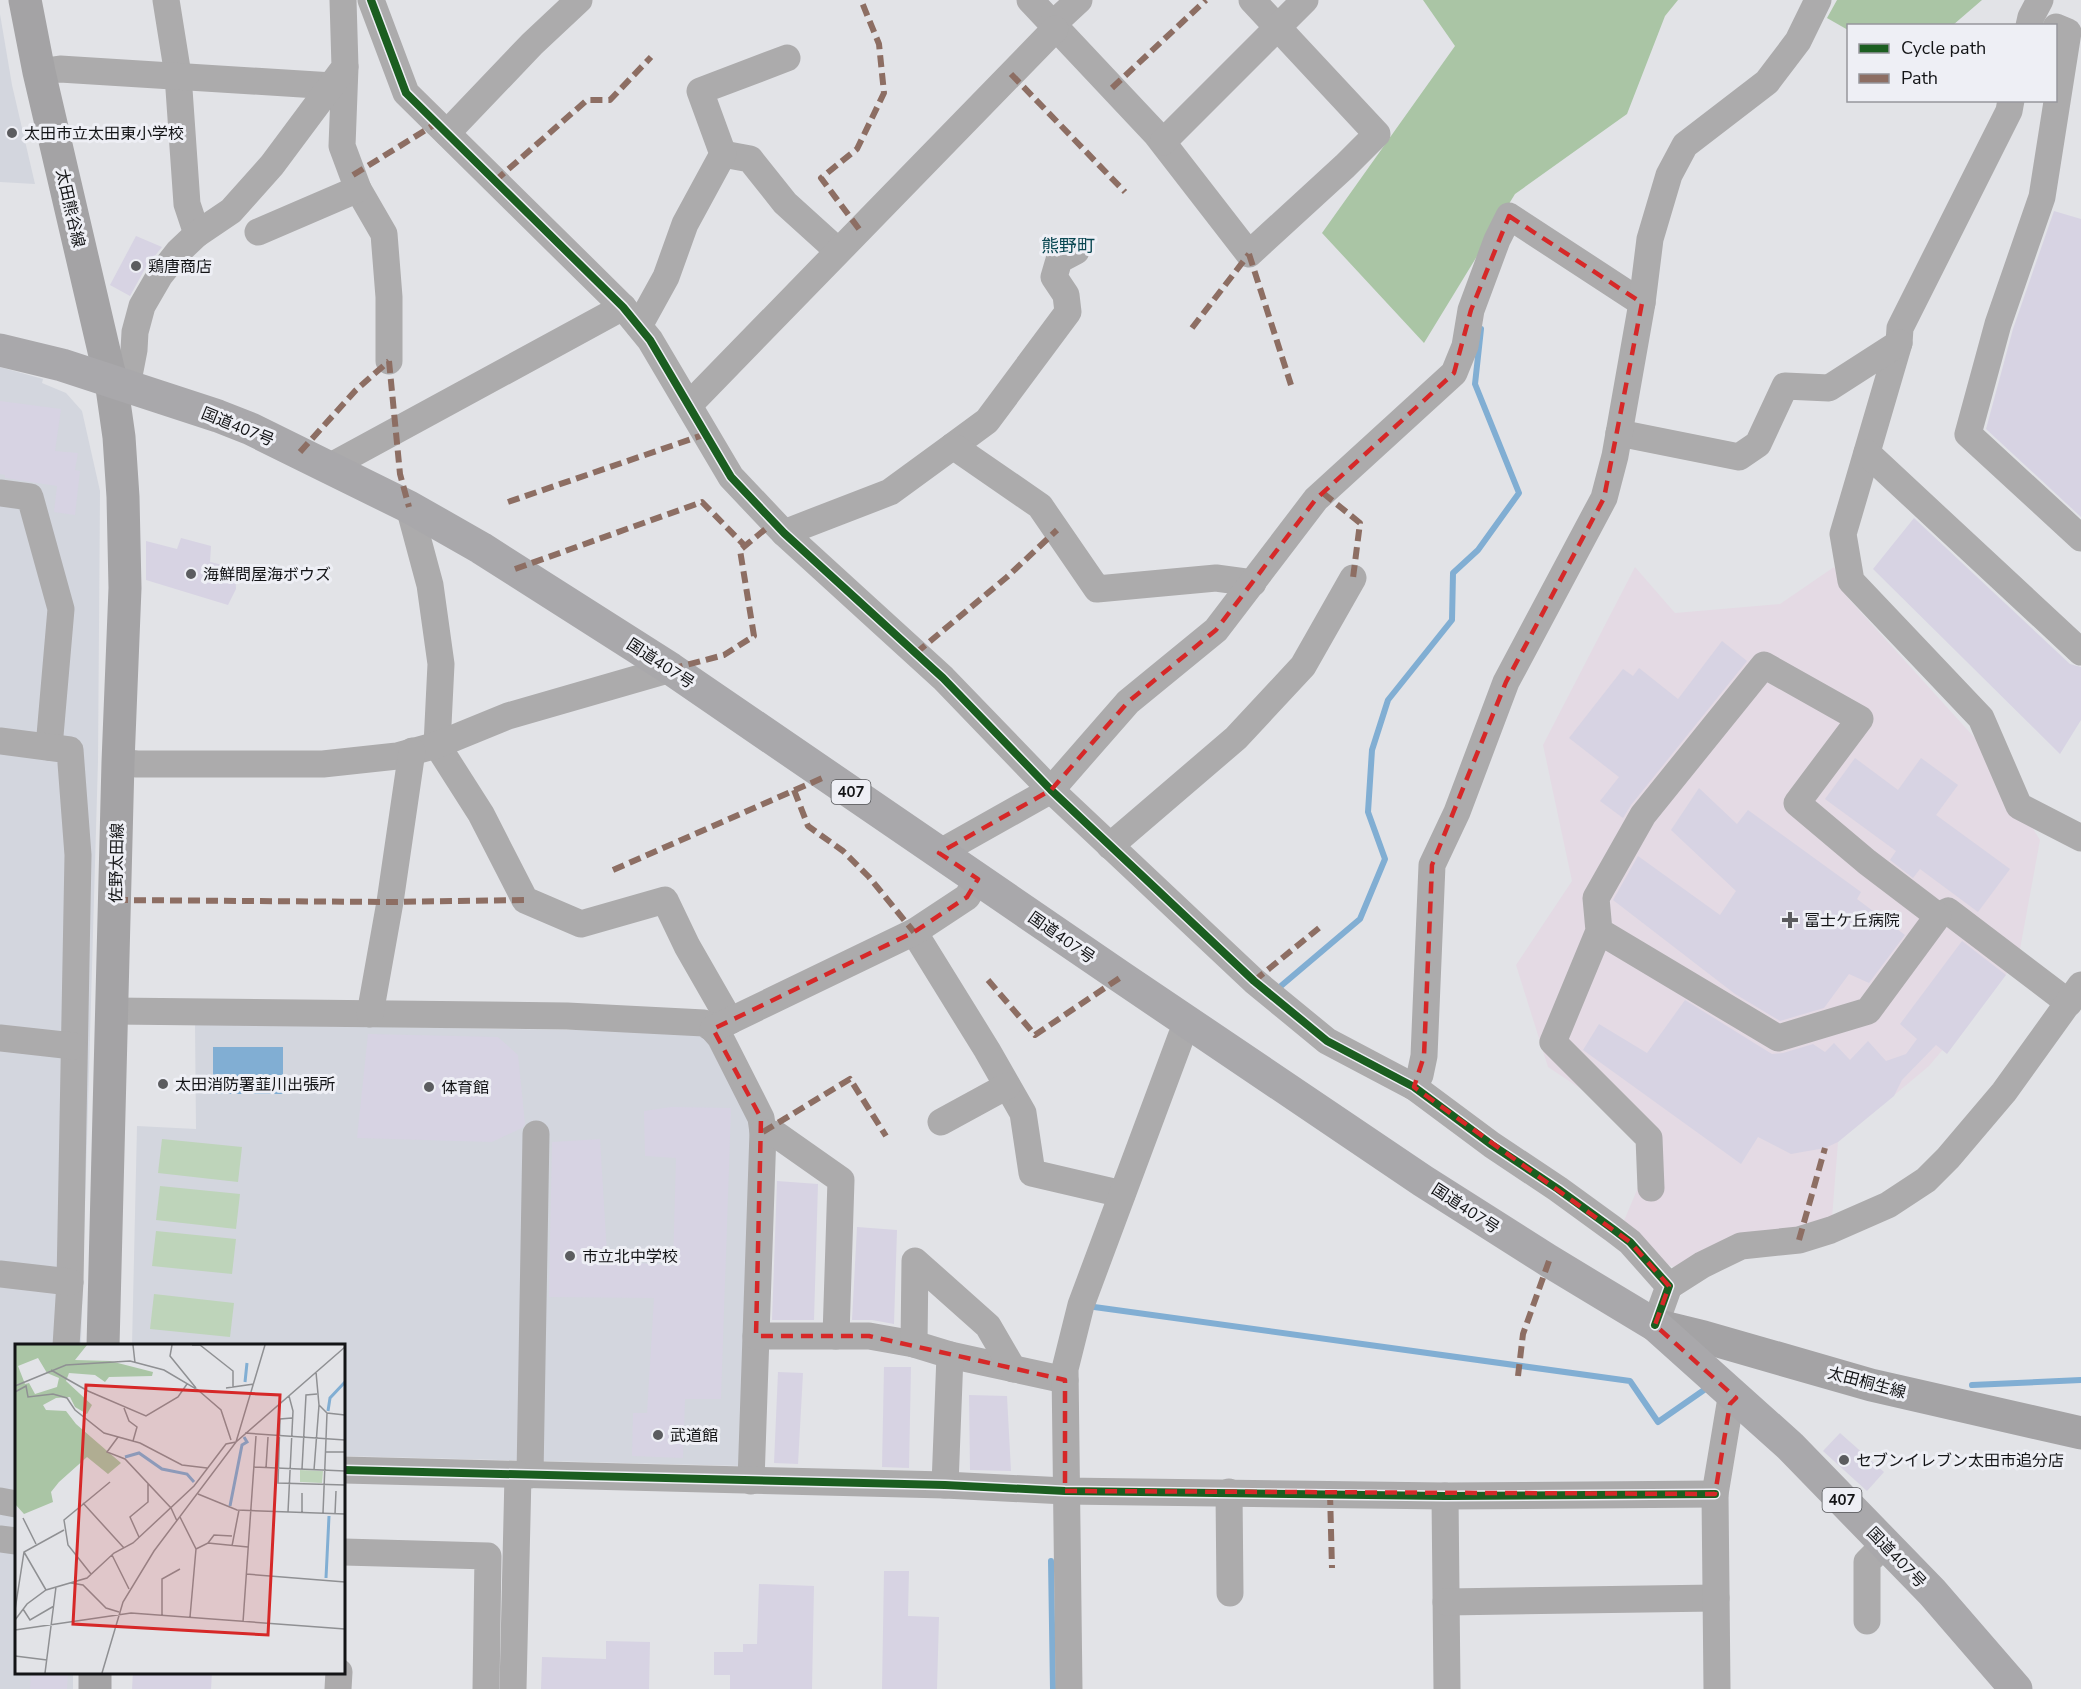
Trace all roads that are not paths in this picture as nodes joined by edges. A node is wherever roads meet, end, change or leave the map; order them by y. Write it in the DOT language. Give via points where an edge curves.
graph roads {
  1 [pos="25,0"];
  2 [pos="166,0"];
  3 [pos="344,0"];
  4 [pos="371,0"];
  5 [pos="579,0"];
  6 [pos="1030,0"];
  7 [pos="1079,0"];
  8 [pos="1252,0"];
  9 [pos="1305,0"];
  10 [pos="1818,0"];
  11 [pos="2057,26"];
  12 [pos="1054,27"];
  13 [pos="1278,27"];
  14 [pos="787,58"];
  15 [pos="39,72"];
  16 [pos="178,75"];
  17 [pos="339,77"];
  18 [pos="2011,102"];
  19 [pos="2057,102"];
  20 [pos="2057,102"];
  21 [pos="447,133"];
  22 [pos="1163,142"];
  23 [pos="723,154"];
  24 [pos="358,189"];
  25 [pos="258,232"];
  26 [pos="197,234"];
  27 [pos="838,251"];
  28 [pos="1076,251"];
  29 [pos="1642,303"];
  30 [pos="631,316"];
  31 [pos="1899,343"];
  32 [pos="0,350"];
  33 [pos="389,360"];
  34 [pos="119,384"];
  35 [pos="689,405"];
  36 [pos="1619,433"];
  37 [pos="953,446"];
  38 [pos="1867,453"];
  39 [pos="330,467"];
  40 [pos="0,493"];
  41 [pos="409,507"];
  42 [pos="784,532"];
  43 [pos="2081,538"];
  44 [pos="1353,578"];
  45 [pos="1253,583"];
  46 [pos="2081,652"];
  47 [pos="671,669"];
  48 [pos="0,741"];
  49 [pos="425,748"];
  50 [pos="60,749"];
  51 [pos="118,762"];
  52 [pos="1051,790"];
  53 [pos="2081,838"];
  54 [pos="1110,846"];
  55 [pos="939,853"];
  56 [pos="978,879"];
  57 [pos="1938,916"];
  58 [pos="1599,931"];
  59 [pos="914,932"];
  60 [pos="2075,994"];
  61 [pos="113,1011"];
  62 [pos="370,1014"];
  63 [pos="1190,1022"];
  64 [pos="721,1025"];
  65 [pos="0,1038"];
  66 [pos="73,1046"];
  67 [pos="1007,1086"];
  68 [pos="1414,1087"];
  69 [pos="942,1122"];
  70 [pos="763,1132"];
  71 [pos="536,1134"];
  72 [pos="1651,1188"];
  73 [pos="1122,1194"];
  74 [pos="0,1274"];
  75 [pos="70,1282"];
  76 [pos="1669,1286"];
  77 [pos="1655,1325"];
  78 [pos="756,1336"];
  79 [pos="836,1336"];
  80 [pos="66,1344"];
  81 [pos="103,1344"];
  82 [pos="914,1344"];
  83 [pos="950,1355"];
  84 [pos="1013,1369"];
  85 [pos="1065,1380"];
  86 [pos="1736,1398"];
  87 [pos="2081,1433"];
  88 [pos="345,1470"];
  89 [pos="524,1475"];
  90 [pos="752,1481"];
  91 [pos="945,1485"];
  92 [pos="1065,1491"];
  93 [pos="1229,1492"];
  94 [pos="1715,1494"];
  95 [pos="1445,1496"];
  96 [pos="0,1502"];
  97 [pos="15,1504"];
  98 [pos="0,1539"];
  99 [pos="15,1541"];
  100 [pos="1885,1544"];
  101 [pos="345,1552"];
  102 [pos="1230,1593"];
  103 [pos="1716,1598"];
  104 [pos="1446,1602"];
  105 [pos="1867,1620"];
  106 [pos="339,1674"];
  107 [pos="338,1689"];
  108 [pos="486,1689"];
  109 [pos="513,1689"];
  110 [pos="1069,1689"];
  111 [pos="1447,1689"];
  112 [pos="1717,1689"];
  113 [pos="2016,1689"];
  1 -- 15 [label="main road, 太田熊谷線"];
  2 -- 16 [label="street"];
  3 -- 17 [label="street"];
  4 -- 21 [label="street" via="406,93"];
  5 -- 21 [label="street"];
  6 -- 12 [label="street"];
  7 -- 12 [label="street"];
  8 -- 13 [label="street"];
  9 -- 13 [label="street"];
  10 -- 29 [label="street" via="1798,41 1767,82 1685,145 1669,175 1650,239"];
  11 -- 19 [label="street" via="2068,32"];
  12 -- 22 [label="street"];
  12 -- 27 [label="street"];
  13 -- 22 [label="street"];
  13 -- 22 [label="street" via="1377,134 1346,166 1249,254"];
  14 -- 23 [label="street" via="700,91"];
  15 -- 16 [label="street" via="60,69"];
  15 -- 34 [label="main road, 太田熊谷線"];
  16 -- 17 [label="street"];
  16 -- 26 [label="street" via="187,204"];
  17 -- 24 [label="street" via="342,146"];
  17 -- 26 [label="street" via="272,165 231,211"];
  18 -- 31 [label="street" via="1900,328"];
  20 -- 43 [label="street" via="2042,197 1998,324 1968,434"];
  21 -- 30 [label="street"];
  23 -- 27 [label="street" via="750,159 785,203"];
  23 -- 30 [label="street" via="685,224 666,278"];
  24 -- 25 [label="street"];
  24 -- 33 [label="street" via="384,234"];
  26 -- 34 [label="street" via="160,275 142,306 134,350"];
  27 -- 35 [label="street"];
  28 -- 37 [label="street" via="1059,260 1054,278 1066,295 1068,312 987,421"];
  29 -- 36 [label="street"];
  29 -- 45 [label="street" via="1509,216 1472,310 1465,346 1454,373 1316,499"];
  30 -- 35 [label="street"];
  30 -- 39 [label="street"];
  31 -- 36 [label="street" via="1828,388 1785,386 1758,444 1738,458"];
  31 -- 38 [label="street"];
  32 -- 34 [label="highway, 国道407号 / 407"];
  34 -- 39 [label="highway, 国道407号 / 407" via="240,424"];
  34 -- 51 [label="main road, 佐野太田線" via="125,588"];
  35 -- 42 [label="street" via="731,477"];
  36 -- 68 [label="street" via="1604,498 1506,682 1457,812 1432,865 1424,1056"];
  37 -- 42 [label="street" via="890,492"];
  37 -- 45 [label="street" via="1040,506 1096,589 1216,578"];
  38 -- 46 [label="street"];
  38 -- 53 [label="street" via="1843,534 1851,581 1981,718 2019,806"];
  39 -- 41 [label="highway, 国道407号 / 407"];
  40 -- 50 [label="street" via="30,497 61,609"];
  41 -- 47 [label="highway, 国道407号 / 407"];
  41 -- 49 [label="street" via="430,585 441,664"];
  42 -- 52 [label="street" via="943,678"];
  44 -- 54 [label="street" via="1303,666 1236,738"];
  45 -- 52 [label="street" via="1216,630 1128,702"];
  47 -- 49 [label="street" via="508,716"];
  47 -- 55 [label="highway, 国道407号 / 407"];
  48 -- 50 [label="street"];
  49 -- 51 [label="street" via="397,756 323,764"];
  49 -- 62 [label="street" via="390,902"];
  49 -- 64 [label="street" via="481,814 525,900 581,924 665,900"];
  50 -- 66 [label="street" via="78,855"];
  51 -- 61 [label="main road, 佐野太田線"];
  52 -- 54 [label="street"];
  52 -- 55 [label="street"];
  54 -- 68 [label="street" via="1254,981 1327,1041"];
  55 -- 56 [label="highway, 国道407号 / 407"];
  56 -- 59 [label="street" via="967,897"];
  56 -- 63 [label="highway, 国道407号 / 407"];
  57 -- 58 [label="street" via="1869,1011 1778,1038"];
  57 -- 58 [label="street" via="1797,803 1860,719 1764,665 1643,815 1596,898"];
  57 -- 60 [label="street" via="1948,911"];
  58 -- 72 [label="street" via="1553,1042 1650,1138"];
  59 -- 64 [label="street"];
  59 -- 67 [label="street"];
  60 -- 76 [label="street" via="2004,1092 1926,1180 1888,1205 1831,1230 1799,1240 1741,1246"];
  61 -- 62 [label="street"];
  61 -- 81 [label="main road, 佐野太田線"];
  62 -- 64 [label="street" via="567,1016"];
  63 -- 73 [label="street"];
  63 -- 77 [label="highway, 国道407号 / 407" via="1423,1181"];
  64 -- 70 [label="street" via="720,1037 761,1118"];
  65 -- 66 [label="street"];
  66 -- 75 [label="street"];
  67 -- 69 [label="street"];
  67 -- 73 [label="street" via="1023,1113 1032,1173"];
  68 -- 76 [label="street" via="1630,1242"];
  70 -- 78 [label="street"];
  70 -- 79 [label="street" via="777,1135 841,1180"];
  71 -- 89 [label="street"];
  73 -- 85 [label="street" via="1081,1305"];
  74 -- 75 [label="street"];
  75 -- 80 [label="street"];
  76 -- 77 [label="street"];
  77 -- 86 [label="highway, 国道407号 / 407"];
  77 -- 87 [label="main road, 太田桐生線" via="1872,1384"];
  78 -- 79 [label="street"];
  78 -- 90 [label="street"];
  79 -- 82 [label="street" via="869,1336"];
  82 -- 83 [label="street"];
  82 -- 84 [label="street" via="915,1261 988,1326"];
  83 -- 84 [label="street"];
  83 -- 91 [label="street"];
  84 -- 85 [label="street"];
  85 -- 92 [label="street"];
  86 -- 94 [label="street" via="1730,1404"];
  86 -- 100 [label="highway, 国道407号 / 407" via="1790,1446"];
  88 -- 89 [label="street"];
  89 -- 90 [label="street"];
  89 -- 109 [label="street"];
  90 -- 91 [label="street"];
  91 -- 92 [label="street"];
  92 -- 93 [label="street"];
  92 -- 110 [label="street"];
  93 -- 95 [label="street"];
  93 -- 102 [label="street"];
  94 -- 95 [label="street"];
  94 -- 103 [label="street"];
  95 -- 104 [label="street"];
  96 -- 97 [label="street"];
  98 -- 99 [label="street"];
  100 -- 105 [label="street" via="1867,1562"];
  100 -- 113 [label="highway, 国道407号 / 407"];
  101 -- 108 [label="street" via="488,1556"];
  103 -- 104 [label="street"];
  103 -- 112 [label="street"];
  104 -- 111 [label="street"];
  106 -- 107 [label="street"];
}
